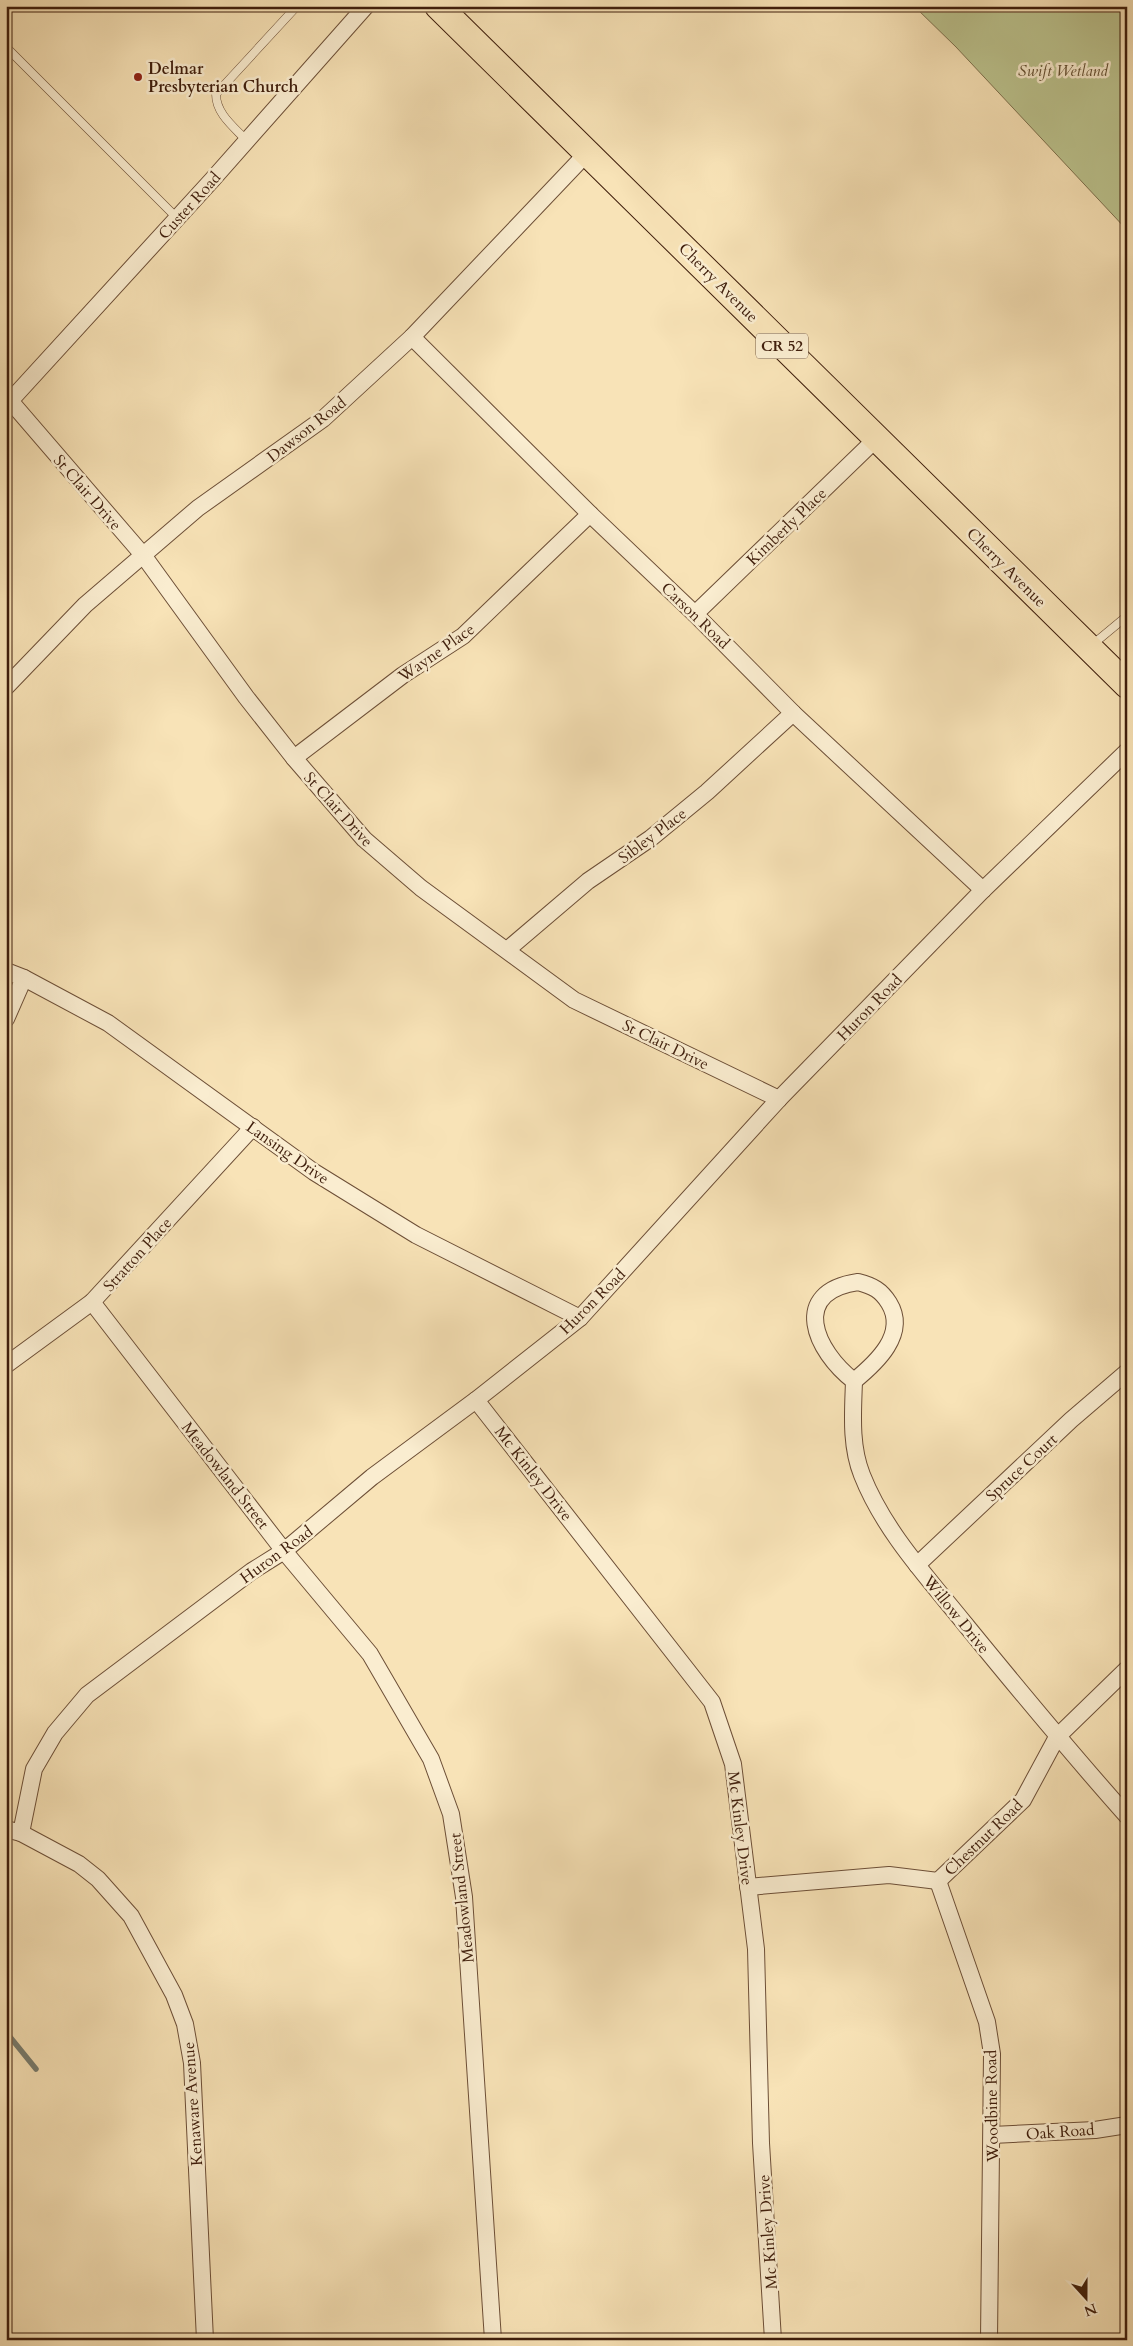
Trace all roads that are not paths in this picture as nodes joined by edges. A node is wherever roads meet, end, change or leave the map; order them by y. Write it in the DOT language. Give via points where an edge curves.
graph roads {
  1 [pos="297,6"];
  2 [pos="366,6"];
  3 [pos="438,6"];
  4 [pos="6,48"];
  5 [pos="247,141"];
  6 [pos="588,152"];
  7 [pos="178,218"];
  8 [pos="412,337"];
  9 [pos="8,398"];
  10 [pos="876,439"];
  11 [pos="590,514"];
  12 [pos="143,556"];
  13 [pos="696,614"];
  14 [pos="1127,616"];
  15 [pos="1089,648"];
  16 [pos="1127,685"];
  17 [pos="6,688"];
  18 [pos="793,713"];
  19 [pos="1127,751"];
  20 [pos="294,758"];
  21 [pos="983,890"];
  22 [pos="506,950"];
  23 [pos="6,971"];
  24 [pos="24,978"];
  25 [pos="6,1020"];
  26 [pos="779,1099"];
  27 [pos="253,1127"];
  28 [pos="92,1302"];
  29 [pos="580,1318"];
  30 [pos="6,1365"];
  31 [pos="1127,1372"];
  32 [pos="854,1381"];
  33 [pos="476,1400"];
  34 [pos="284,1551"];
  35 [pos="917,1565"];
  36 [pos="1127,1669"];
  37 [pos="1057,1737"];
  38 [pos="1127,1816"];
  39 [pos="14,1831"];
  40 [pos="938,1881"];
  41 [pos="748,1887"];
  42 [pos="1127,2124"];
  43 [pos="992,2135"];
  44 [pos="205,2340"];
  45 [pos="493,2340"];
  46 [pos="773,2340"];
  47 [pos="989,2340"];
  1 -- 5 [label="lane" via="216,94 220,112"];
  2 -- 5 [label="street, Custer Road"];
  3 -- 6 [label="main road, Cherry Avenue / CR 52"];
  4 -- 7 [label="lane"];
  5 -- 7 [label="street, Custer Road"];
  6 -- 8 [label="street, Dawson Road"];
  6 -- 10 [label="main road, Cherry Avenue / CR 52"];
  7 -- 9 [label="street, Custer Road"];
  8 -- 11 [label="street, Carson Road"];
  8 -- 12 [label="street, Dawson Road" via="323,419 198,508"];
  9 -- 12 [label="street, St Clair Drive"];
  10 -- 13 [label="street, Kimberly Place"];
  10 -- 15 [label="main road, Cherry Avenue / CR 52"];
  11 -- 13 [label="street, Carson Road"];
  11 -- 20 [label="street, Wayne Place" via="463,636 402,675"];
  12 -- 17 [label="street, Dawson Road" via="85,605"];
  12 -- 20 [label="street, St Clair Drive"];
  13 -- 18 [label="street, Carson Road"];
  14 -- 15 [label="lane"];
  15 -- 16 [label="main road, Cherry Avenue / CR 52"];
  18 -- 21 [label="street, Carson Road"];
  18 -- 22 [label="street, Sibley Place" via="707,792 651,838 588,881"];
  19 -- 21 [label="street, Huron Road"];
  20 -- 22 [label="street, St Clair Drive" via="364,839 421,888"];
  21 -- 26 [label="street, Huron Road"];
  22 -- 26 [label="street, St Clair Drive" via="574,1000"];
  23 -- 24 [label="street, Lansing Drive"];
  24 -- 25 [label="street"];
  24 -- 27 [label="street, Lansing Drive" via="108,1023"];
  26 -- 29 [label="street, Huron Road"];
  27 -- 28 [label="street, Stratton Place"];
  27 -- 29 [label="street, Lansing Drive" via="314,1172 416,1235"];
  28 -- 30 [label="street, Stratton Place"];
  28 -- 34 [label="street, Meadowland Street"];
  29 -- 33 [label="street, Huron Road"];
  31 -- 35 [label="street, Spruce Court" via="1070,1420"];
  32 -- 32 [label="street" via="873,1366 889,1345 896,1324 893,1309 884,1295 873,1286 858,1282 841,1285 831,1291 821,1301 815,1320 818,1338 840,1370"];
  32 -- 35 [label="street, Willow Drive" via="855,1449 862,1474 886,1521"];
  33 -- 34 [label="street, Huron Road" via="372,1477"];
  33 -- 41 [label="street, Mc Kinley Drive" via="712,1702 733,1764"];
  34 -- 39 [label="street, Huron Road" via="252,1571 88,1696 55,1733 34,1769"];
  34 -- 45 [label="street, Meadowland Street" via="370,1654 431,1759 451,1814 464,1897"];
  35 -- 37 [label="street, Willow Drive"];
  36 -- 37 [label="street, Chestnut Road"];
  37 -- 38 [label="street, Willow Drive"];
  37 -- 40 [label="street, Chestnut Road" via="1024,1800"];
  39 -- 44 [label="street, Kenaware Avenue" via="79,1864 98,1879 131,1916 166,1979 186,2024 192,2063"];
  40 -- 41 [label="street, Chestnut Road" via="889,1875"];
  40 -- 43 [label="street, Woodbine Road" via="988,2022 992,2054"];
  41 -- 46 [label="street, Mc Kinley Drive" via="756,1949 761,2142"];
  42 -- 43 [label="street, Oak Road" via="1095,2130"];
  43 -- 47 [label="street, Woodbine Road"];
}
